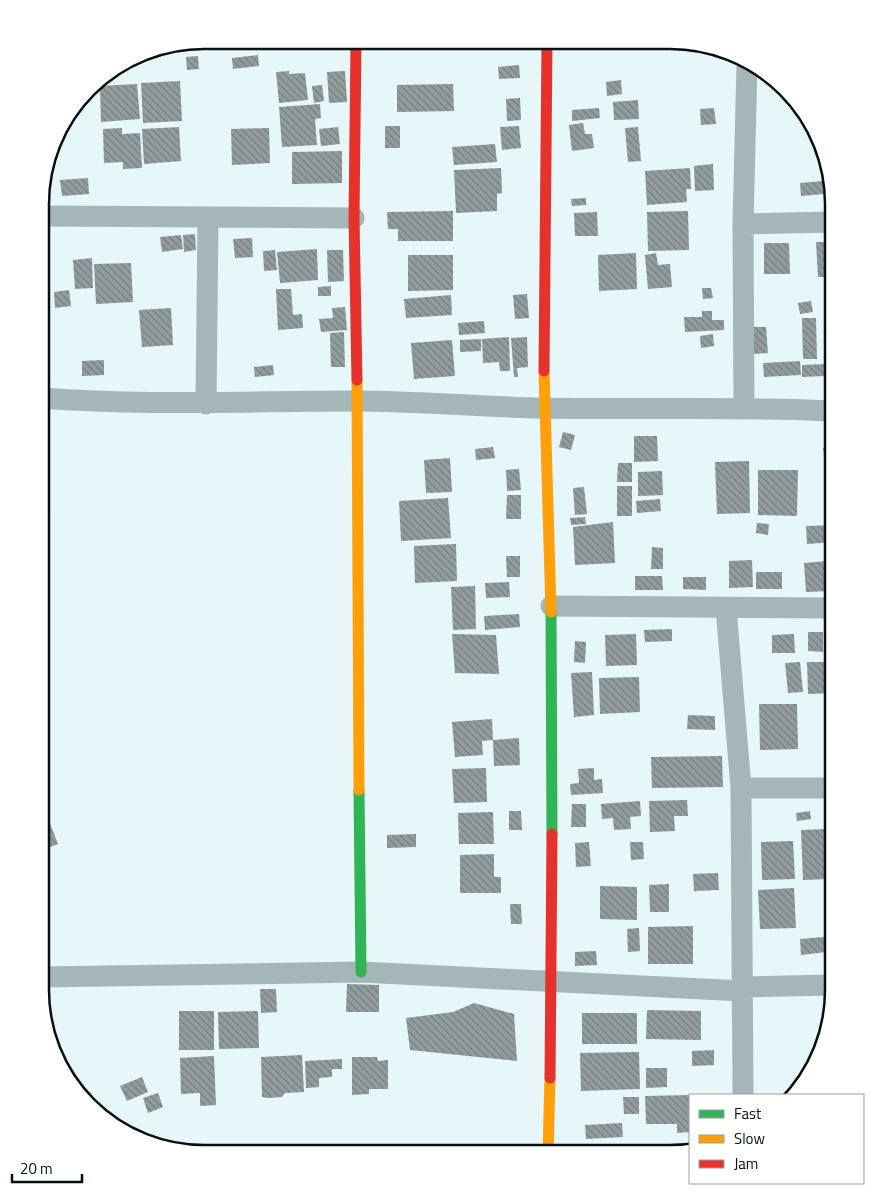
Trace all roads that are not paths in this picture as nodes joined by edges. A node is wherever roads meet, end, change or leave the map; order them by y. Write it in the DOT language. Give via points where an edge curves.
graph roads {
  1 [pos="356,49"];
  2 [pos="547,49"];
  3 [pos="747,69"];
  4 [pos="49,216"];
  5 [pos="354,218"];
  6 [pos="208,219"];
  7 [pos="825,222"];
  8 [pos="743,224"];
  9 [pos="49,399"];
  10 [pos="357,401"];
  11 [pos="206,404"];
  12 [pos="744,407"];
  13 [pos="544,408"];
  14 [pos="825,410"];
  15 [pos="551,606"];
  16 [pos="726,608"];
  17 [pos="825,608"];
  18 [pos="741,788"];
  19 [pos="825,788"];
  20 [pos="361,972"];
  21 [pos="49,977"];
  22 [pos="552,980"];
  23 [pos="825,985"];
  24 [pos="743,989"];
  25 [pos="743,1094"];
  26 [pos="548,1145"];
  1 -- 5 [label="street"];
  2 -- 13 [label="street"];
  3 -- 8 [label="street"];
  4 -- 6 [label="street"];
  5 -- 6 [label="street"];
  5 -- 10 [label="street"];
  6 -- 11 [label="street"];
  7 -- 8 [label="street"];
  8 -- 12 [label="street"];
  9 -- 11 [label="street"];
  10 -- 11 [label="street"];
  10 -- 13 [label="street"];
  10 -- 20 [label="street"];
  12 -- 13 [label="street"];
  12 -- 14 [label="street"];
  13 -- 15 [label="street"];
  15 -- 16 [label="street"];
  15 -- 22 [label="street"];
  16 -- 17 [label="street"];
  16 -- 18 [label="street"];
  18 -- 19 [label="street"];
  18 -- 24 [label="street"];
  20 -- 21 [label="street"];
  20 -- 22 [label="street"];
  22 -- 24 [label="street"];
  22 -- 26 [label="street"];
  23 -- 24 [label="street"];
  24 -- 25 [label="street"];
}
